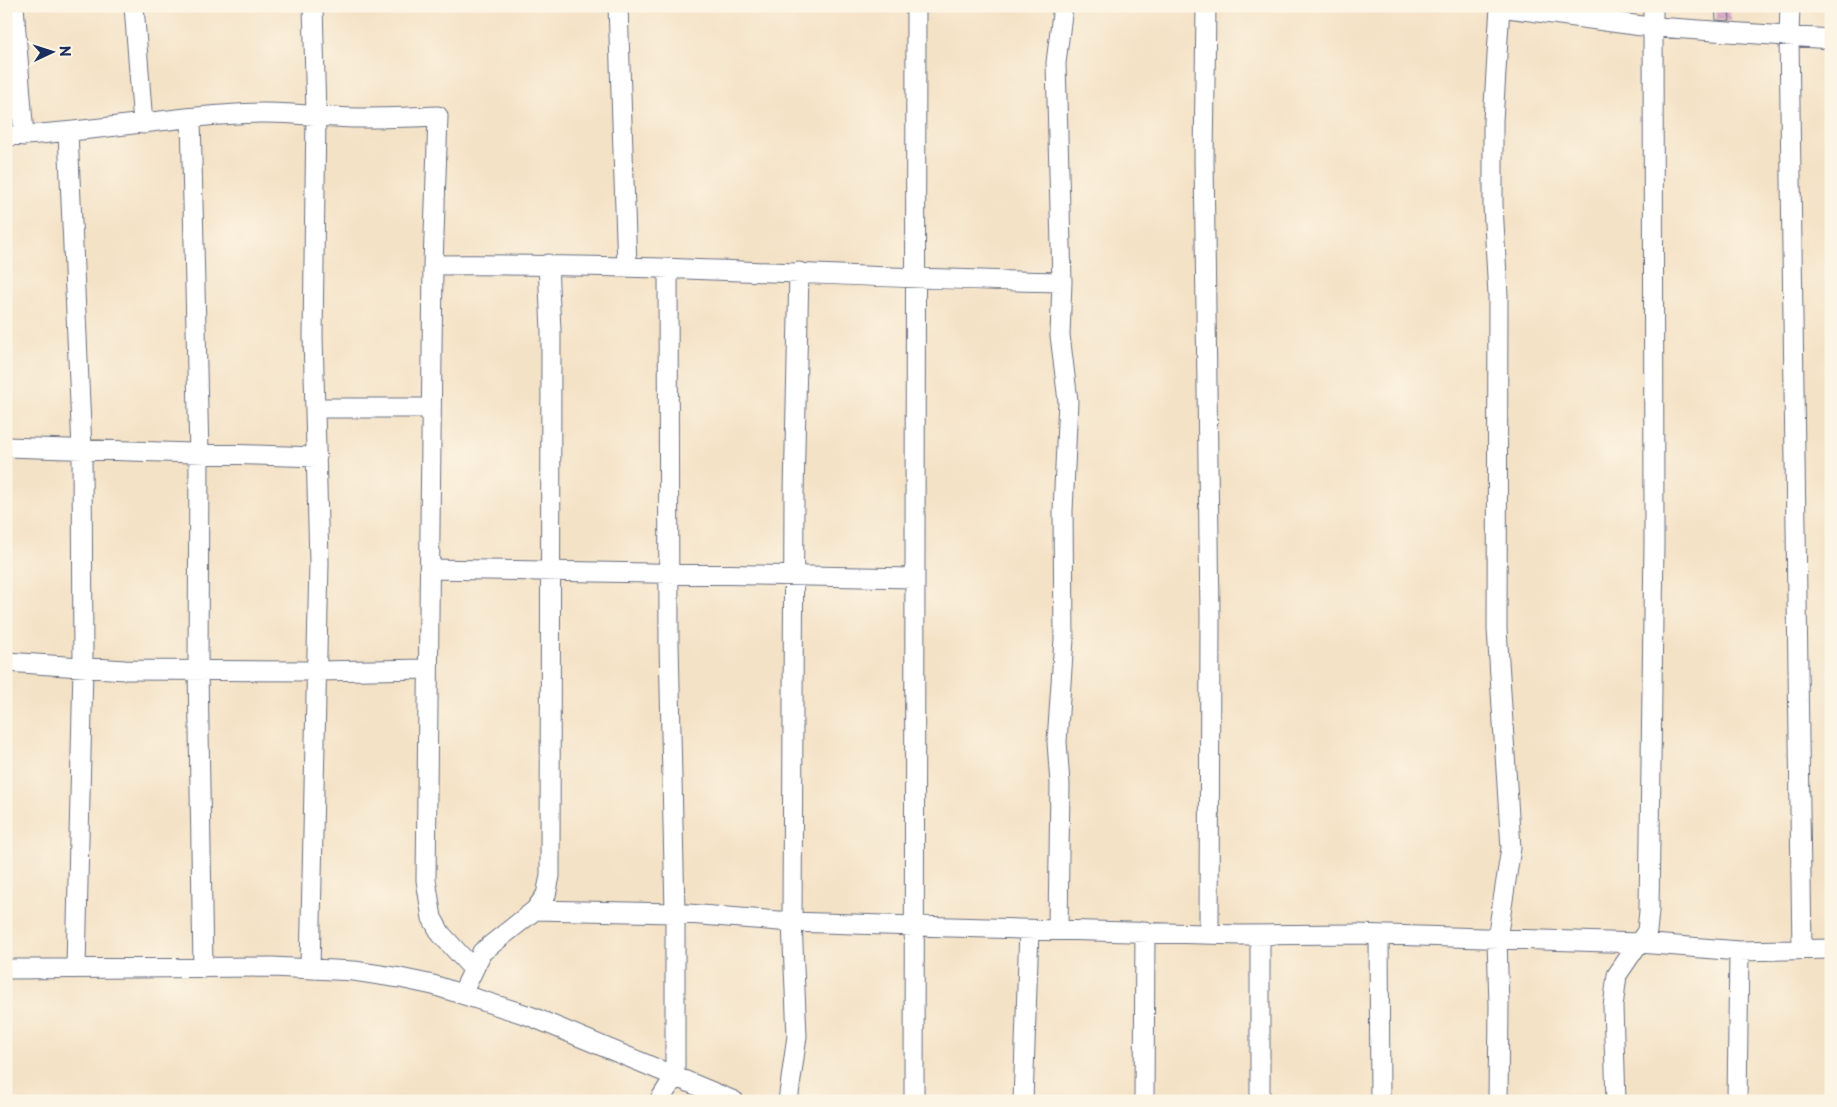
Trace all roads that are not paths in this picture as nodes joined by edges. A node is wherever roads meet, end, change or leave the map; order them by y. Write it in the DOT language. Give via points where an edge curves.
graph roads {
  1 [pos="14,6"];
  2 [pos="134,6"];
  3 [pos="313,6"];
  4 [pos="618,6"];
  5 [pos="916,6"];
  6 [pos="1062,6"];
  7 [pos="1206,6"];
  8 [pos="1653,6"];
  9 [pos="1790,6"];
  10 [pos="1500,7"];
  11 [pos="1653,27"];
  12 [pos="1788,36"];
  13 [pos="1831,39"];
  14 [pos="316,114"];
  15 [pos="191,118"];
  16 [pos="143,124"];
  17 [pos="68,133"];
  18 [pos="15,136"];
  19 [pos="548,264"];
  20 [pos="433,266"];
  21 [pos="627,267"];
  22 [pos="668,268"];
  23 [pos="799,272"];
  24 [pos="916,279"];
  25 [pos="1062,282"];
  26 [pos="316,408"];
  27 [pos="431,408"];
  28 [pos="6,447"];
  29 [pos="82,449"];
  30 [pos="199,454"];
  31 [pos="316,457"];
  32 [pos="429,569"];
  33 [pos="551,572"];
  34 [pos="669,575"];
  35 [pos="795,577"];
  36 [pos="915,578"];
  37 [pos="6,662"];
  38 [pos="84,667"];
  39 [pos="198,669"];
  40 [pos="428,669"];
  41 [pos="316,671"];
  42 [pos="535,910"];
  43 [pos="675,913"];
  44 [pos="792,922"];
  45 [pos="915,926"];
  46 [pos="1058,928"];
  47 [pos="1029,930"];
  48 [pos="1145,931"];
  49 [pos="1209,934"];
  50 [pos="1260,935"];
  51 [pos="1379,935"];
  52 [pos="1497,939"];
  53 [pos="1640,942"];
  54 [pos="1802,950"];
  55 [pos="1831,950"];
  56 [pos="1740,951"];
  57 [pos="76,968"];
  58 [pos="203,968"];
  59 [pos="310,968"];
  60 [pos="6,969"];
  61 [pos="473,969"];
  62 [pos="462,994"];
  63 [pos="675,1076"];
  64 [pos="659,1101"];
  65 [pos="734,1101"];
  66 [pos="788,1101"];
  67 [pos="914,1101"];
  68 [pos="1024,1101"];
  69 [pos="1144,1101"];
  70 [pos="1260,1101"];
  71 [pos="1380,1101"];
  72 [pos="1498,1101"];
  73 [pos="1616,1101"];
  74 [pos="1737,1101"];
  1 -- 18 [label="street"];
  2 -- 16 [label="street"];
  3 -- 14 [label="street"];
  4 -- 21 [label="street"];
  5 -- 24 [label="street"];
  6 -- 25 [label="street" via="1056,63"];
  7 -- 49 [label="street"];
  8 -- 11 [label="street"];
  9 -- 12 [label="street"];
  10 -- 11 [label="street"];
  10 -- 52 [label="street" via="1493,121 1498,315 1498,629 1511,848"];
  11 -- 12 [label="street"];
  11 -- 53 [label="street" via="1652,758 1649,911 1647,931"];
  12 -- 13 [label="street"];
  12 -- 54 [label="street"];
  14 -- 15 [label="street" via="260,113"];
  14 -- 20 [label="street" via="361,118 438,116"];
  14 -- 26 [label="street" via="313,260"];
  15 -- 16 [label="street"];
  15 -- 30 [label="street"];
  16 -- 17 [label="street"];
  17 -- 18 [label="street"];
  17 -- 29 [label="street"];
  19 -- 20 [label="street"];
  19 -- 21 [label="street"];
  19 -- 33 [label="street"];
  20 -- 27 [label="street"];
  21 -- 22 [label="street"];
  22 -- 23 [label="street"];
  22 -- 34 [label="street"];
  23 -- 24 [label="street"];
  23 -- 35 [label="street"];
  24 -- 25 [label="street"];
  24 -- 36 [label="street"];
  25 -- 46 [label="street" via="1060,335 1068,401 1063,501 1064,639 1058,733"];
  26 -- 27 [label="street"];
  26 -- 31 [label="street"];
  27 -- 32 [label="street"];
  28 -- 29 [label="street"];
  29 -- 30 [label="street"];
  29 -- 38 [label="street"];
  30 -- 31 [label="street"];
  30 -- 39 [label="street"];
  31 -- 41 [label="street" via="320,562"];
  32 -- 33 [label="street"];
  32 -- 40 [label="street"];
  33 -- 34 [label="street"];
  33 -- 42 [label="street" via="550,876 546,895"];
  34 -- 35 [label="street"];
  34 -- 43 [label="street"];
  35 -- 36 [label="street"];
  35 -- 44 [label="street"];
  36 -- 45 [label="street"];
  37 -- 38 [label="street"];
  38 -- 39 [label="street"];
  38 -- 57 [label="street"];
  39 -- 41 [label="street"];
  39 -- 58 [label="street"];
  40 -- 41 [label="street"];
  40 -- 61 [label="street" via="426,880 432,918 441,934"];
  41 -- 59 [label="street"];
  42 -- 43 [label="street"];
  42 -- 61 [label="street" via="482,952"];
  43 -- 44 [label="street"];
  43 -- 63 [label="street"];
  44 -- 45 [label="street"];
  44 -- 66 [label="street" via="797,1036"];
  45 -- 47 [label="street"];
  45 -- 67 [label="street"];
  46 -- 47 [label="street"];
  46 -- 48 [label="street"];
  47 -- 68 [label="street"];
  48 -- 49 [label="street"];
  48 -- 69 [label="street"];
  49 -- 50 [label="street"];
  50 -- 51 [label="street"];
  50 -- 70 [label="street"];
  51 -- 52 [label="street"];
  51 -- 71 [label="street"];
  52 -- 53 [label="street"];
  52 -- 72 [label="street"];
  53 -- 56 [label="street"];
  53 -- 73 [label="street" via="1617,976 1613,1007"];
  54 -- 55 [label="street"];
  54 -- 56 [label="street"];
  56 -- 74 [label="street"];
  57 -- 58 [label="street"];
  57 -- 60 [label="street"];
  58 -- 59 [label="street"];
  59 -- 62 [label="street" via="400,978"];
  61 -- 62 [label="street"];
  62 -- 63 [label="street" via="530,1016"];
  63 -- 64 [label="street"];
  63 -- 65 [label="street"];
}
